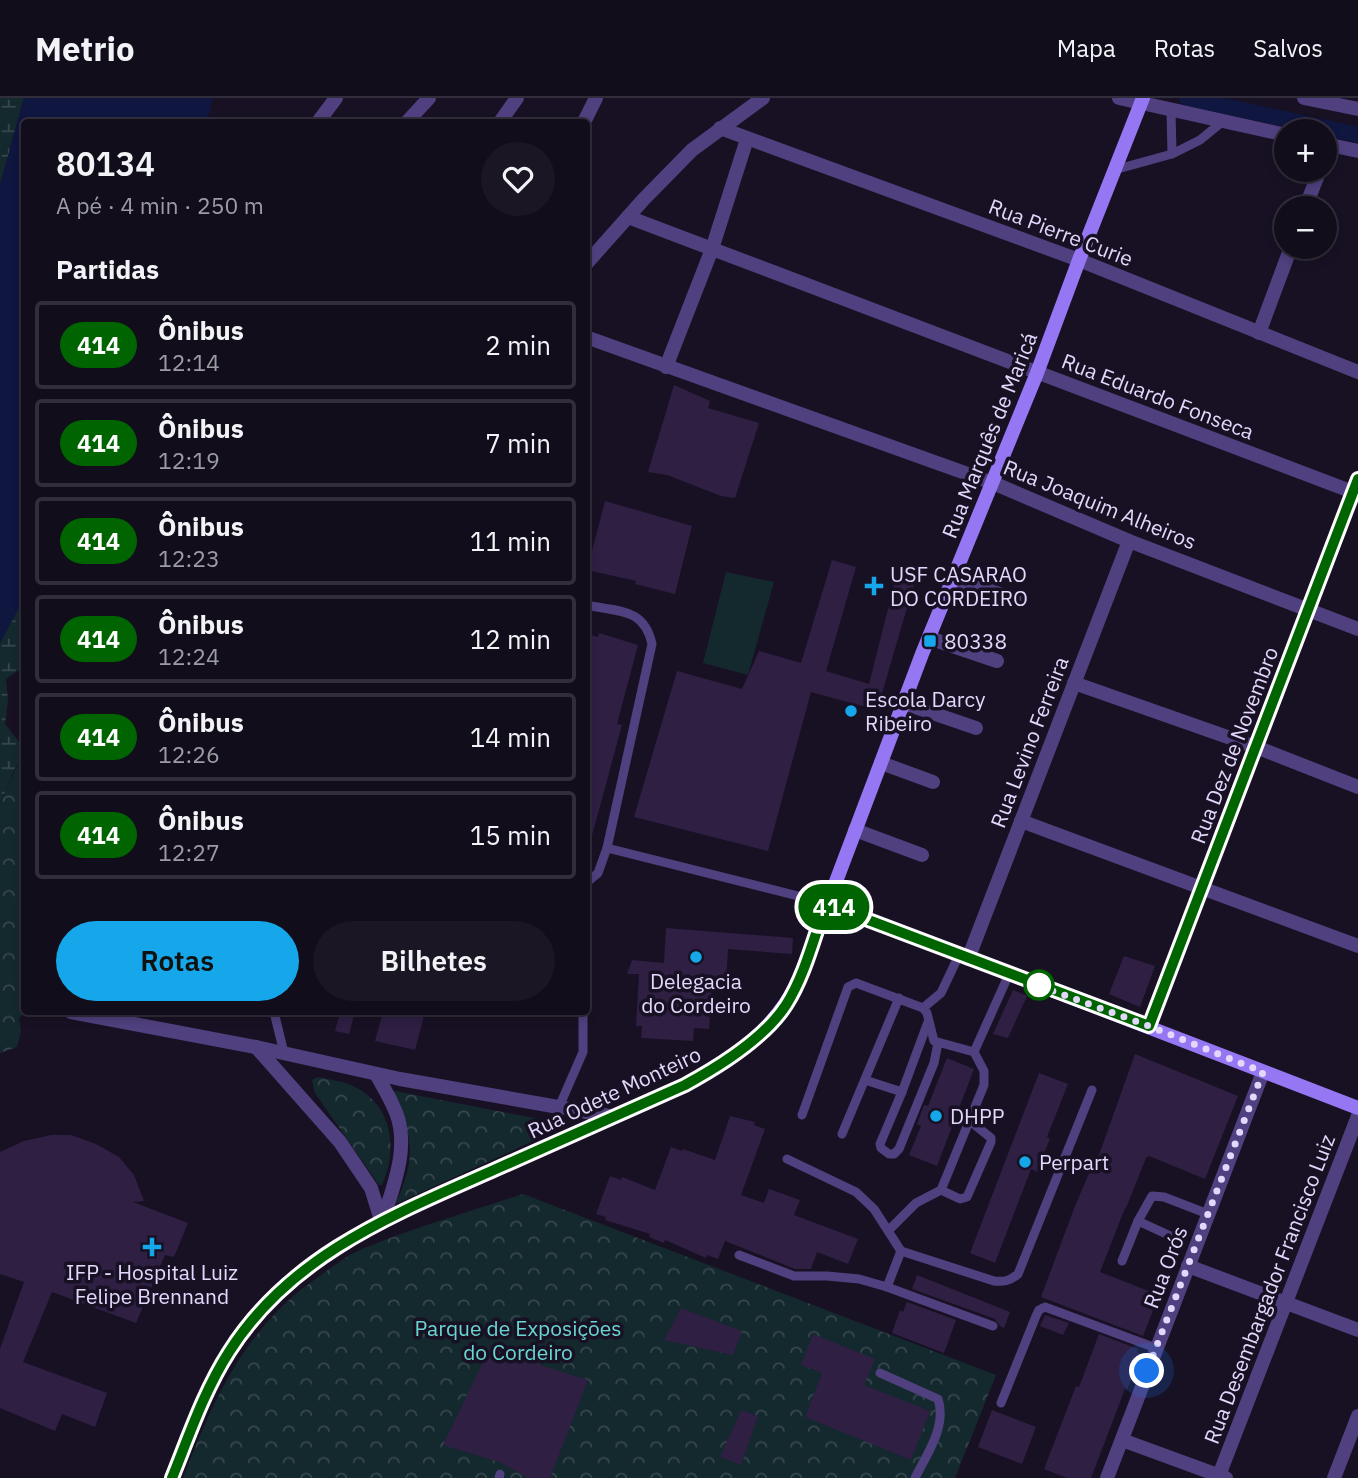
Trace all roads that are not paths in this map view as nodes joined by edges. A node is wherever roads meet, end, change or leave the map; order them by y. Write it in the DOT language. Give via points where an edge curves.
graph roads {
  1 [pos="336,98"];
  2 [pos="429,98"];
  3 [pos="517,98"];
  4 [pos="596,98"];
  5 [pos="763,98"];
  6 [pos="1119,98"];
  7 [pos="1304,98"];
  8 [pos="1142,100"];
  9 [pos="1341,102"];
  10 [pos="1171,110"];
  11 [pos="1358,110"];
  12 [pos="320,119"];
  13 [pos="410,119"];
  14 [pos="502,119"];
  15 [pos="586,119"];
  16 [pos="1222,122"];
  17 [pos="720,128"];
  18 [pos="1274,133"];
  19 [pos="747,139"];
  20 [pos="1337,149"];
  21 [pos="1358,151"];
  22 [pos="1172,154"];
  23 [pos="1114,170"];
  24 [pos="628,217"];
  25 [pos="712,249"];
  26 [pos="1286,259"];
  27 [pos="590,260"];
  28 [pos="1079,260"];
  29 [pos="1259,332"];
  30 [pos="590,338"];
  31 [pos="666,367"];
  32 [pos="1358,372"];
  33 [pos="1037,373"];
  34 [pos="993,483"];
  35 [pos="1355,485"];
  36 [pos="1129,541"];
  37 [pos="953,579"];
  38 [pos="1022,601"];
  39 [pos="590,606"];
  40 [pos="1308,610"];
  41 [pos="1358,629"];
  42 [pos="929,638"];
  43 [pos="997,661"];
  44 [pos="1074,683"];
  45 [pos="904,703"];
  46 [pos="976,728"];
  47 [pos="1256,747"];
  48 [pos="881,763"];
  49 [pos="933,782"];
  50 [pos="1358,787"];
  51 [pos="1021,821"];
  52 [pos="855,830"];
  53 [pos="607,848"];
  54 [pos="922,855"];
  55 [pos="590,880"];
  56 [pos="1202,887"];
  57 [pos="826,904"];
  58 [pos="1358,946"];
  59 [pos="963,957"];
  60 [pos="1009,974"];
  61 [pos="899,998"];
  62 [pos="923,1009"];
  63 [pos="87,1015"];
  64 [pos="275,1015"];
  65 [pos="583,1015"];
  66 [pos="928,1021"];
  67 [pos="1149,1026"];
  68 [pos="938,1043"];
  69 [pos="257,1047"];
  70 [pos="974,1052"];
  71 [pos="284,1053"];
  72 [pos="1263,1072"];
  73 [pos="376,1074"];
  74 [pos="865,1080"];
  75 [pos="1092,1090"];
  76 [pos="902,1093"];
  77 [pos="559,1107"];
  78 [pos="1358,1108"];
  79 [pos="802,1115"];
  80 [pos="615,1116"];
  81 [pos="1358,1116"];
  82 [pos="970,1121"];
  83 [pos="842,1134"];
  84 [pos="787,1159"];
  85 [pos="941,1190"];
  86 [pos="1208,1214"];
  87 [pos="382,1220"];
  88 [pos="1139,1221"];
  89 [pos="889,1230"];
  90 [pos="1177,1239"];
  91 [pos="901,1251"];
  92 [pos="739,1255"];
  93 [pos="1122,1261"];
  94 [pos="1188,1266"];
  95 [pos="887,1287"];
  96 [pos="1286,1303"];
  97 [pos="993,1326"];
  98 [pos="1358,1329"];
  99 [pos="1156,1348"];
  100 [pos="880,1373"];
  101 [pos="1001,1403"];
  102 [pos="1358,1416"];
  103 [pos="1122,1440"];
  104 [pos="1221,1477"];
  105 [pos="172,1478"];
  106 [pos="915,1478"];
  107 [pos="1107,1478"];
  108 [pos="1334,1478"];
  1 -- 12 [label="street"];
  2 -- 13 [label="street"];
  3 -- 14 [label="street"];
  4 -- 15 [label="street"];
  5 -- 17 [label="street"];
  6 -- 8 [label="street"];
  7 -- 9 [label="street"];
  8 -- 10 [label="street"];
  8 -- 23 [label="main road, Rua Marquês de Maricá"];
  9 -- 11 [label="street"];
  10 -- 16 [label="street"];
  10 -- 22 [label="lane"];
  16 -- 18 [label="street"];
  16 -- 22 [label="lane"];
  17 -- 19 [label="street, Rua Pierre Curie"];
  17 -- 24 [label="street"];
  19 -- 25 [label="street"];
  19 -- 28 [label="street, Rua Pierre Curie"];
  20 -- 21 [label="street"];
  22 -- 23 [label="lane"];
  23 -- 28 [label="main road, Rua Marquês de Maricá"];
  24 -- 25 [label="street, Rua Eduardo Fonseca"];
  24 -- 27 [label="street"];
  25 -- 31 [label="street"];
  25 -- 33 [label="street, Rua Eduardo Fonseca"];
  26 -- 29 [label="street"];
  28 -- 29 [label="street, Rua Pierre Curie"];
  28 -- 33 [label="main road, Rua Marquês de Maricá"];
  29 -- 32 [label="street, Rua Pierre Curie"];
  30 -- 31 [label="street, Rua Joaquim Alheiros"];
  31 -- 34 [label="street, Rua Joaquim Alheiros"];
  33 -- 34 [label="main road, Rua Marquês de Maricá"];
  33 -- 35 [label="street, Rua Eduardo Fonseca"];
  34 -- 36 [label="street, Rua Joaquim Alheiros"];
  34 -- 37 [label="main road, Rua Marquês de Maricá"];
  35 -- 40 [label="main road, Rua Dez de Novembro"];
  36 -- 40 [label="street, Rua Joaquim Alheiros"];
  36 -- 44 [label="street, Rua Levino Ferreira"];
  37 -- 38 [label="street"];
  37 -- 42 [label="main road, Rua Marquês de Maricá"];
  39 -- 53 [label="lane" via="635,615 649,629 652,644"];
  40 -- 41 [label="street, Rua Joaquim Alheiros"];
  40 -- 47 [label="main road, Rua Dez de Novembro"];
  42 -- 43 [label="street"];
  42 -- 45 [label="main road, Rua Marquês de Maricá"];
  44 -- 47 [label="street"];
  44 -- 51 [label="street, Rua Levino Ferreira"];
  45 -- 46 [label="street"];
  45 -- 48 [label="main road, Rua Marquês de Maricá"];
  47 -- 50 [label="street"];
  47 -- 56 [label="main road, Rua Dez de Novembro"];
  48 -- 49 [label="street"];
  48 -- 52 [label="main road, Rua Marquês de Maricá"];
  51 -- 56 [label="street"];
  51 -- 59 [label="street, Rua Levino Ferreira"];
  52 -- 54 [label="street"];
  52 -- 57 [label="main road, Rua Marquês de Maricá"];
  53 -- 55 [label="lane" via="598,873"];
  53 -- 57 [label="lane"];
  56 -- 58 [label="street"];
  56 -- 67 [label="main road, Rua Dez de Novembro"];
  57 -- 59 [label="main road"];
  57 -- 80 [label="main road, Rua Odete Monteiro" via="798,982 774,1019 718,1067"];
  59 -- 60 [label="main road"];
  59 -- 62 [label="lane" via="941,993"];
  60 -- 67 [label="main road"];
  60 -- 70 [label="lane"];
  61 -- 62 [label="lane"];
  61 -- 74 [label="lane"];
  61 -- 79 [label="lane" via="856,984 848,987"];
  62 -- 66 [label="lane"];
  63 -- 69 [label="street"];
  64 -- 71 [label="lane"];
  65 -- 77 [label="lane" via="583,1052"];
  66 -- 68 [label="lane"];
  66 -- 76 [label="lane"];
  67 -- 72 [label="main road"];
  68 -- 70 [label="lane"];
  68 -- 76 [label="lane" via="899,1149 889,1154 880,1144"];
  69 -- 71 [label="street"];
  69 -- 87 [label="street" via="340,1142 371,1188"];
  70 -- 82 [label="lane" via="984,1071 984,1085"];
  71 -- 73 [label="street"];
  72 -- 78 [label="main road"];
  72 -- 86 [label="street, Rua Orós"];
  73 -- 77 [label="street"];
  73 -- 87 [label="street" via="396,1110 401,1142 399,1171"];
  74 -- 76 [label="lane"];
  74 -- 83 [label="lane"];
  75 -- 91 [label="lane" via="1018,1274 1011,1280 994,1281"];
  77 -- 80 [label="street"];
  80 -- 87 [label="main road, Rua Odete Monteiro"];
  81 -- 96 [label="street, Rua Desembargador Francisco Luiz"];
  82 -- 85 [label="lane"];
  82 -- 85 [label="lane" via="991,1142 967,1197 960,1199"];
  84 -- 89 [label="lane" via="856,1192"];
  85 -- 89 [label="lane" via="916,1203"];
  86 -- 88 [label="lane" via="1157,1194"];
  86 -- 94 [label="street, Rua Orós"];
  87 -- 105 [label="main road, Rua Odete Monteiro" via="314,1262 261,1310 229,1351 207,1392"];
  88 -- 90 [label="lane"];
  88 -- 93 [label="lane"];
  89 -- 91 [label="lane"];
  91 -- 95 [label="lane"];
  92 -- 95 [label="lane" via="794,1276 859,1279"];
  94 -- 96 [label="street"];
  94 -- 99 [label="street, Rua Orós"];
  95 -- 97 [label="lane"];
  96 -- 98 [label="street"];
  96 -- 104 [label="street, Rua Desembargador Francisco Luiz"];
  99 -- 101 [label="lane" via="1045,1307 1036,1316"];
  99 -- 103 [label="street, Rua Orós"];
  100 -- 106 [label="lane" via="938,1399 942,1412 939,1429"];
  102 -- 108 [label="street"];
  103 -- 104 [label="street"];
  103 -- 107 [label="street, Rua Orós"];
}
